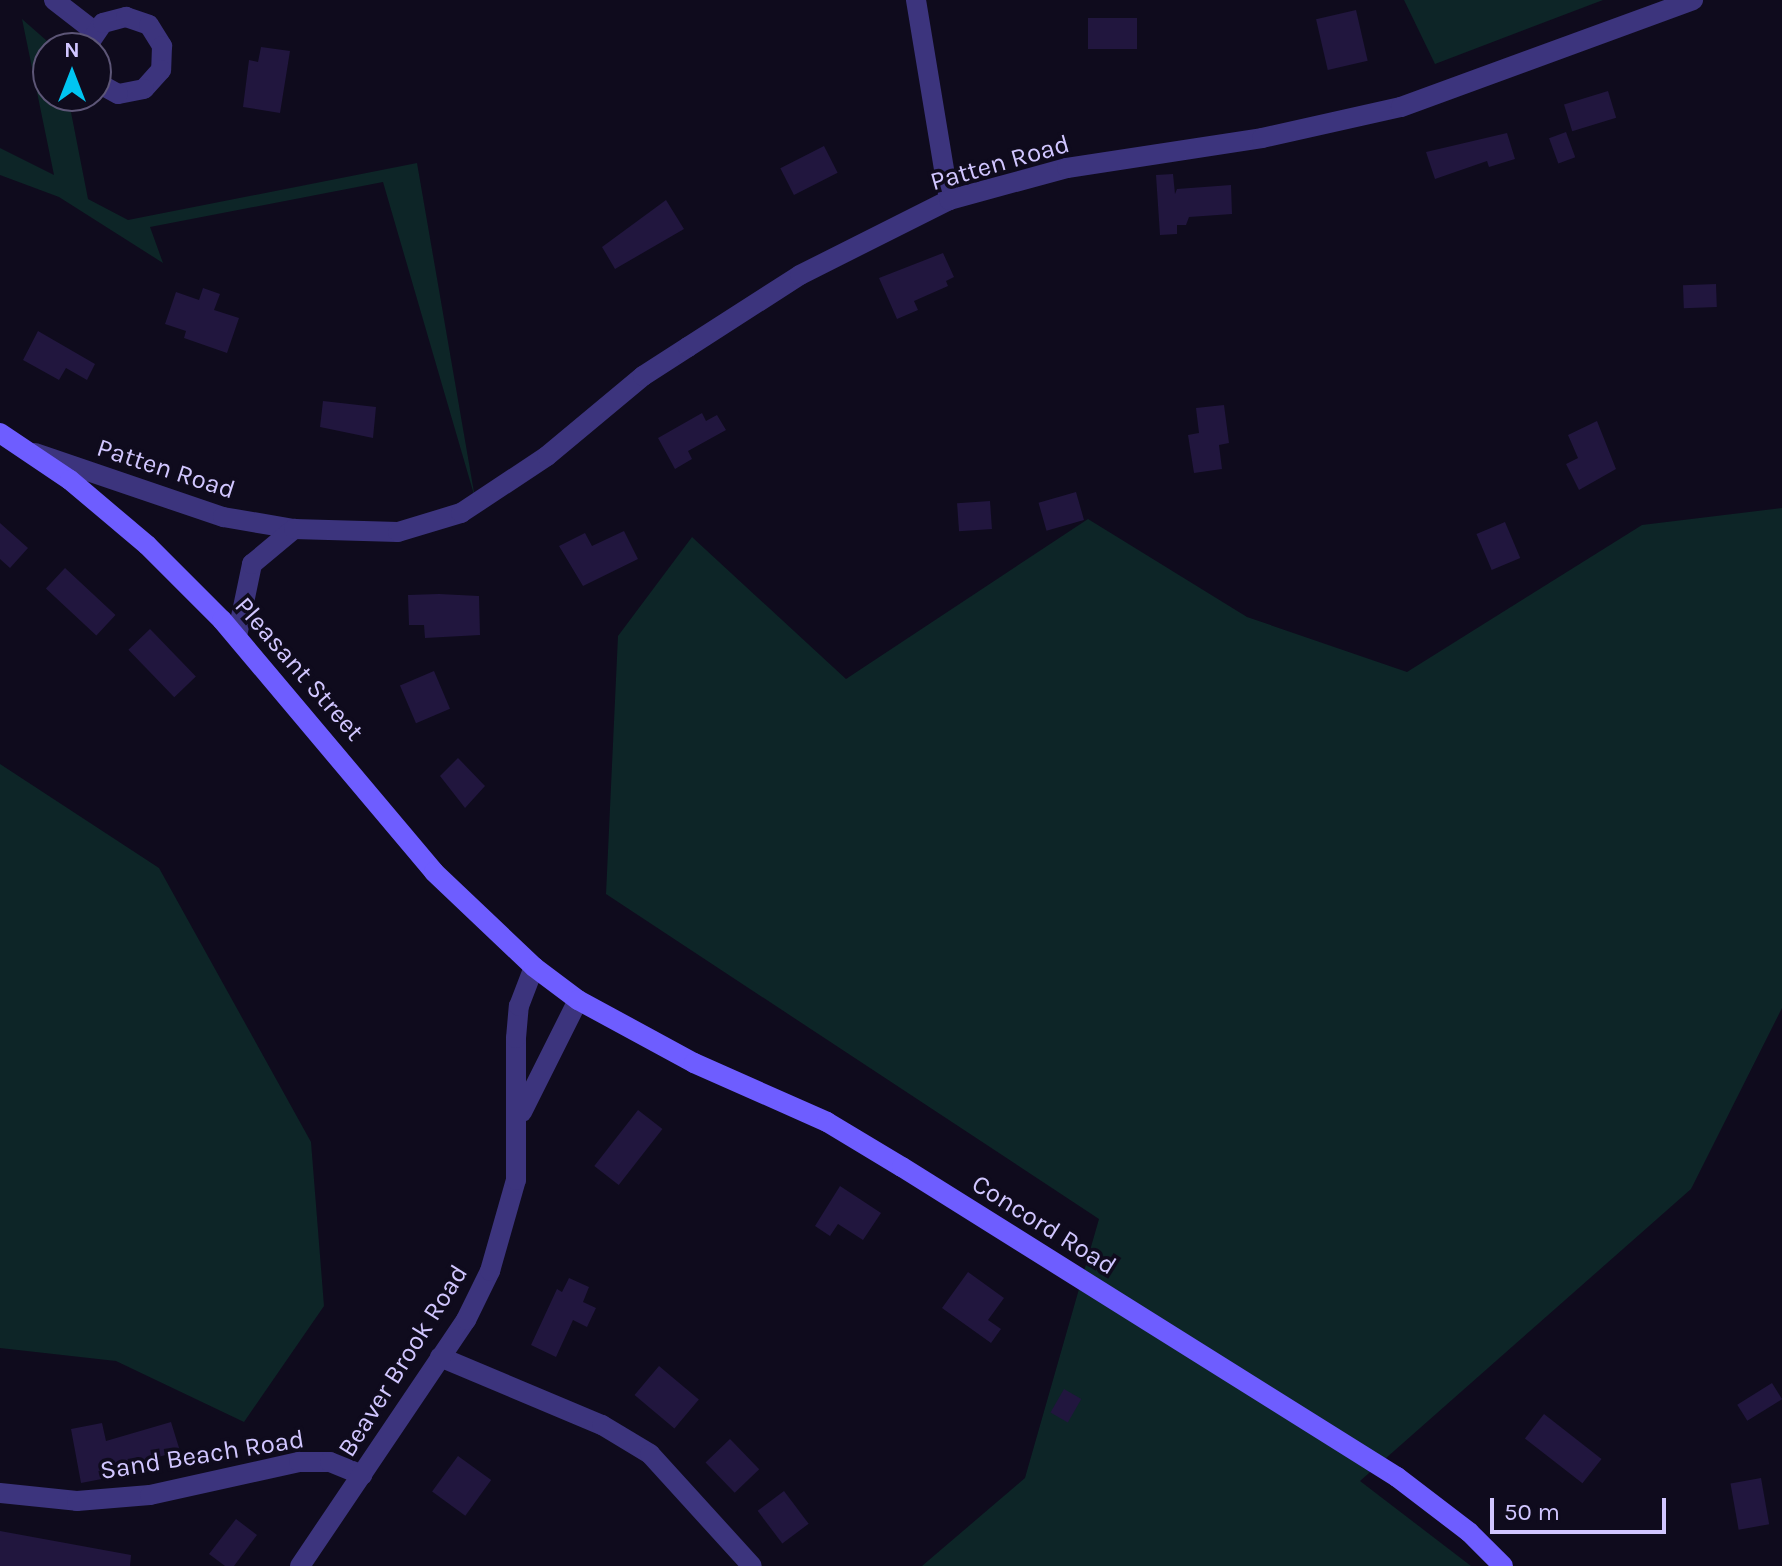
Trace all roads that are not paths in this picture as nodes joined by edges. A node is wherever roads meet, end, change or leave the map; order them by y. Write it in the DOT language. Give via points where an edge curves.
graph roads {
  1 [pos="54,0"];
  2 [pos="916,0"];
  3 [pos="1693,0"];
  4 [pos="83,32"];
  5 [pos="99,32"];
  6 [pos="112,91"];
  7 [pos="949,200"];
  8 [pos="0,433"];
  9 [pos="24,449"];
  10 [pos="294,529"];
  11 [pos="237,636"];
  12 [pos="534,967"];
  13 [pos="578,1000"];
  14 [pos="518,1120"];
  15 [pos="440,1357"];
  16 [pos="363,1475"];
  17 [pos="0,1493"];
  18 [pos="300,1566"];
  19 [pos="752,1566"];
  20 [pos="1503,1566"];
  1 -- 4 [label="street"];
  2 -- 7 [label="street"];
  3 -- 7 [label="street, Patten Road" via="1401,107 1262,138 1067,168"];
  5 -- 6 [label="street" via="114,18 138,19 157,34 163,58 155,80 132,94"];
  7 -- 10 [label="street, Patten Road" via="800,275 643,376 547,456 461,513 398,532"];
  8 -- 9 [label="main road, Pleasant Street"];
  9 -- 10 [label="street, Patten Road" via="223,517"];
  9 -- 11 [label="main road, Pleasant Street" via="147,545"];
  10 -- 11 [label="street" via="252,564"];
  11 -- 12 [label="main road, Pleasant Street" via="434,872"];
  12 -- 13 [label="main road, Concord Road"];
  12 -- 14 [label="street, Beaver Brook Road" via="519,1006"];
  13 -- 14 [label="street, Beaver Brook Road"];
  13 -- 20 [label="main road, Concord Road" via="694,1063 827,1122 902,1167 1397,1477 1469,1532"];
  14 -- 15 [label="street, Beaver Brook Road" via="516,1180 490,1271"];
  15 -- 16 [label="street, Beaver Brook Road"];
  15 -- 19 [label="street" via="602,1425 650,1454"];
  16 -- 17 [label="street, Sand Beach Road" via="330,1462 299,1462 150,1495 77,1501"];
  16 -- 18 [label="street, Beaver Brook Road"];
}
